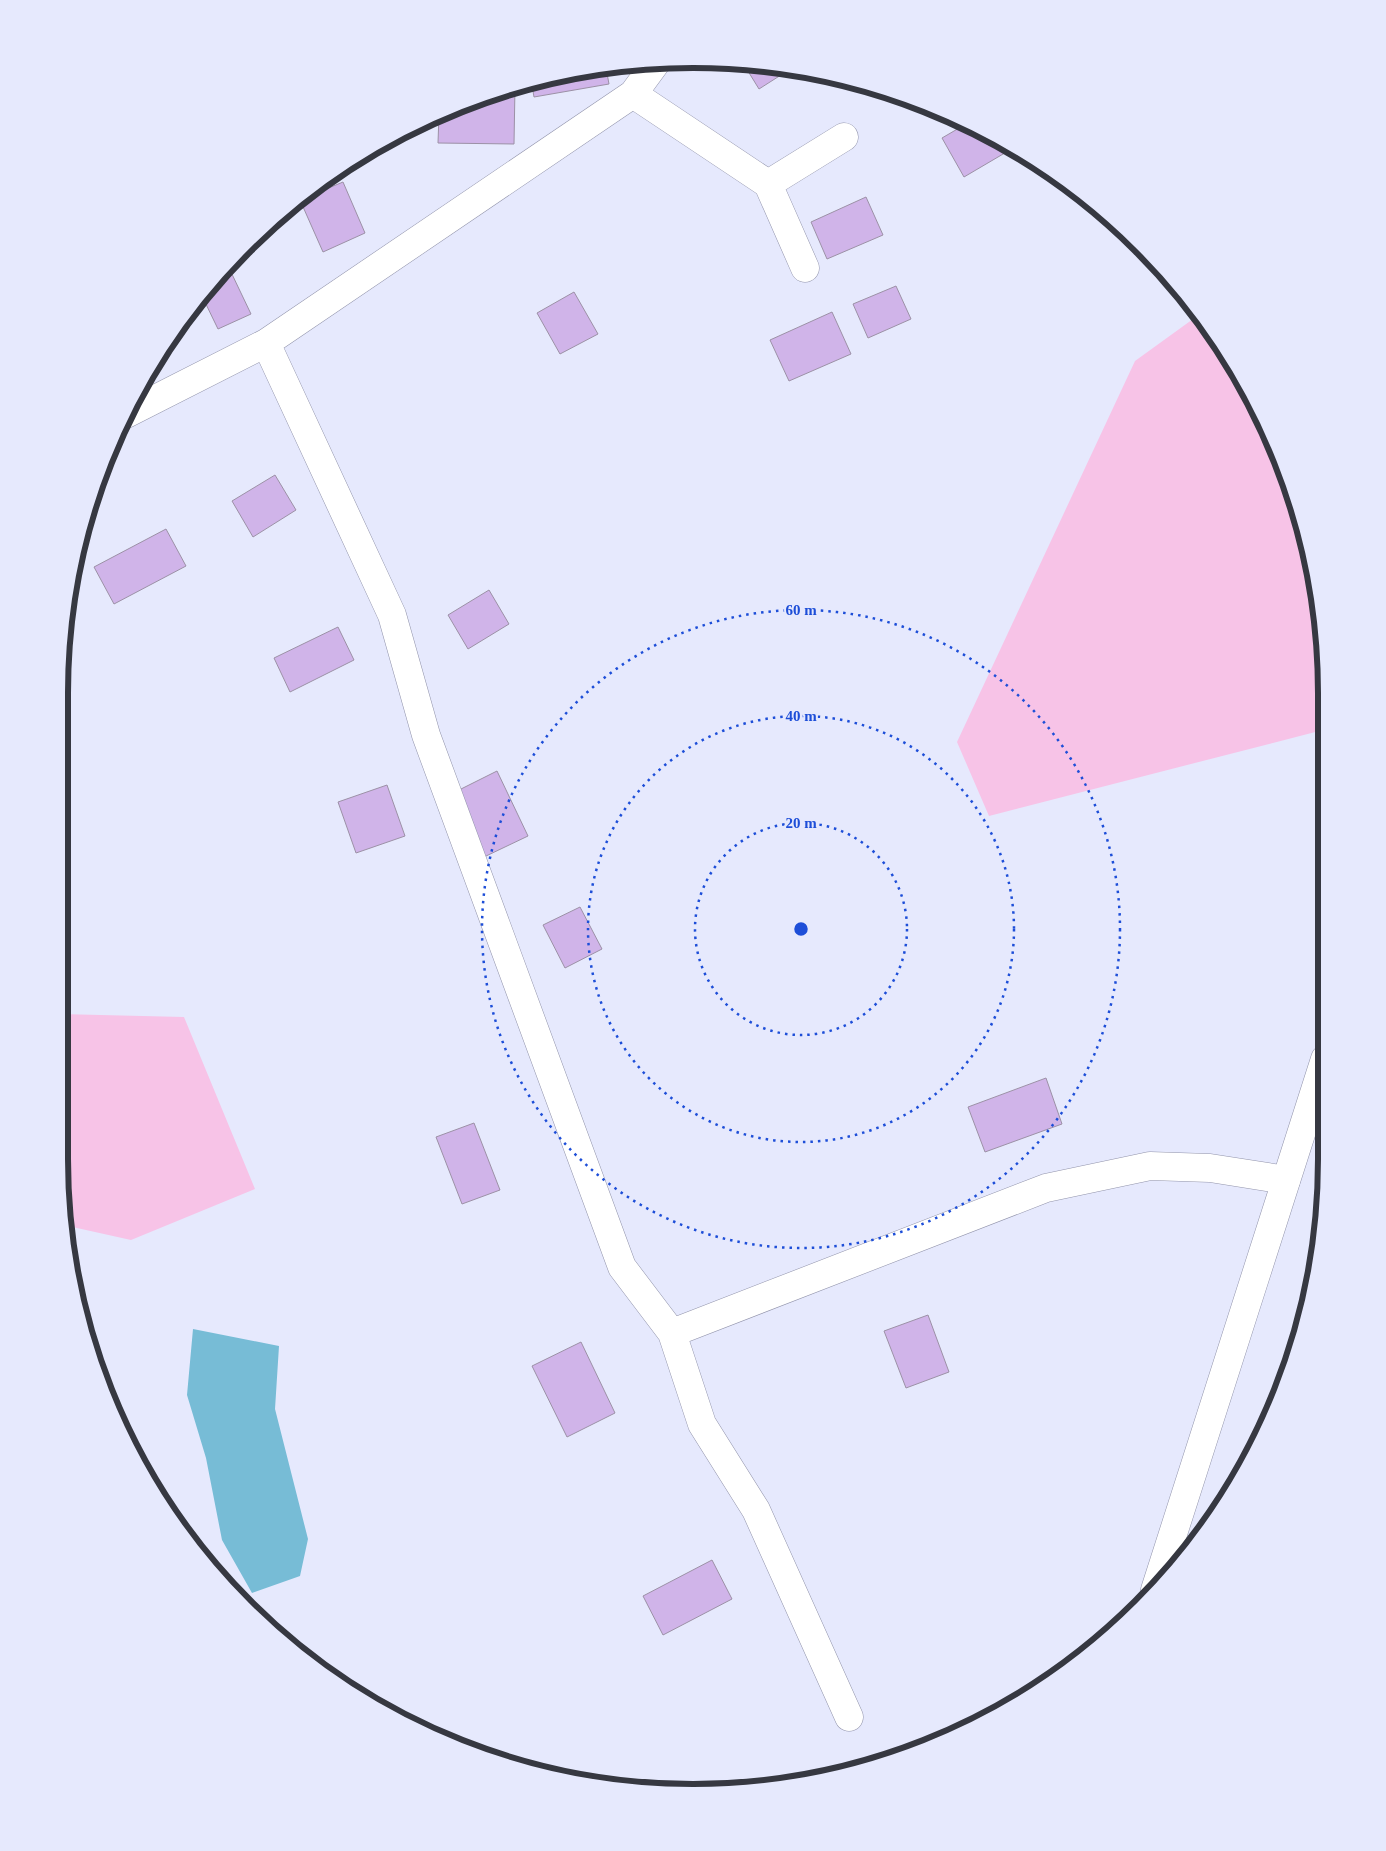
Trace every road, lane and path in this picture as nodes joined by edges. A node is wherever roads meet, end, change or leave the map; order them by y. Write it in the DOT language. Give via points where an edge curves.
graph roads {
  1 [pos="651,69"];
  2 [pos="633,94"];
  3 [pos="844,137"];
  4 [pos="768,184"];
  5 [pos="805,268"];
  6 [pos="266,343"];
  7 [pos="136,409"];
  8 [pos="1318,1081"];
  9 [pos="1286,1180"];
  10 [pos="672,1333"];
  11 [pos="1162,1571"];
  12 [pos="849,1718"];
  1 -- 2 [label="street"];
  2 -- 4 [label="street"];
  2 -- 6 [label="street"];
  3 -- 4 [label="street"];
  4 -- 5 [label="street"];
  6 -- 7 [label="street"];
  6 -- 10 [label="street" via="392,615 426,735 622,1267"];
  8 -- 9 [label="street"];
  9 -- 10 [label="street" via="1210,1168 1150,1166 1046,1188"];
  9 -- 11 [label="street"];
  10 -- 12 [label="street" via="702,1424 756,1510"];
}
